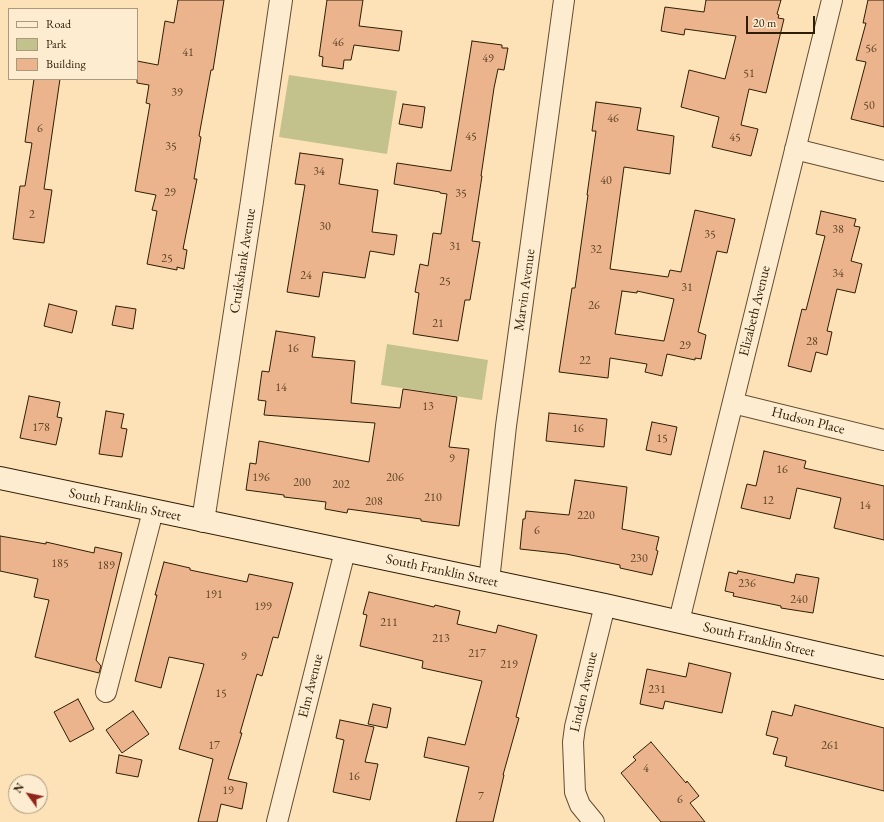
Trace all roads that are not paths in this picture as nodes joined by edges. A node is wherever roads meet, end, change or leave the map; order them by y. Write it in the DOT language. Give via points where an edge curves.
graph roads {
  1 [pos="281,0"];
  2 [pos="564,0"];
  3 [pos="832,0"];
  4 [pos="795,149"];
  5 [pos="884,171"];
  6 [pos="732,402"];
  7 [pos="884,440"];
  8 [pos="0,478"];
  9 [pos="154,511"];
  10 [pos="203,521"];
  11 [pos="345,551"];
  12 [pos="489,581"];
  13 [pos="605,605"];
  14 [pos="679,621"];
  15 [pos="884,668"];
  16 [pos="106,692"];
  17 [pos="278,822"];
  18 [pos="594,822"];
  1 -- 10 [label="main road, Cruikshank Avenue"];
  2 -- 12 [label="street, Marvin Avenue" via="508,418"];
  3 -- 4 [label="street, Elizabeth Avenue"];
  4 -- 5 [label="street"];
  4 -- 6 [label="street, Elizabeth Avenue"];
  6 -- 7 [label="street, Hudson Place"];
  6 -- 14 [label="street, Elizabeth Avenue"];
  8 -- 9 [label="main road, South Franklin Street"];
  9 -- 10 [label="main road, South Franklin Street"];
  9 -- 16 [label="street"];
  10 -- 11 [label="main road, South Franklin Street"];
  11 -- 12 [label="main road, South Franklin Street"];
  11 -- 17 [label="street, Elm Avenue"];
  12 -- 13 [label="main road, South Franklin Street"];
  13 -- 14 [label="main road, South Franklin Street"];
  13 -- 18 [label="street, Linden Avenue" via="573,742 575,792 580,805"];
  14 -- 15 [label="main road, South Franklin Street"];
}
